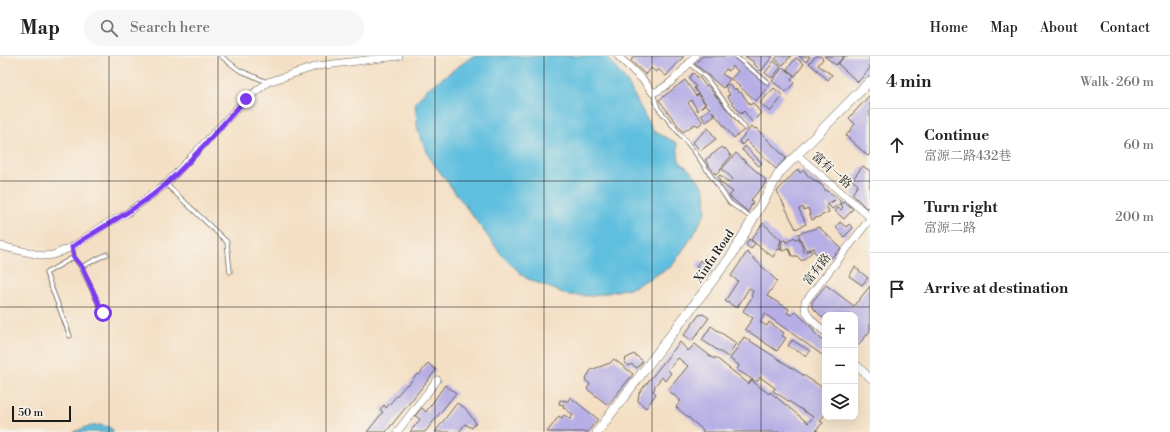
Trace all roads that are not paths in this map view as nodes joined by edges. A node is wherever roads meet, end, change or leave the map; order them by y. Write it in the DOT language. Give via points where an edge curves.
graph roads {
  1 [pos="221,56"];
  2 [pos="399,56"];
  3 [pos="618,56"];
  4 [pos="695,56"];
  5 [pos="735,56"];
  6 [pos="689,64"];
  7 [pos="870,81"];
  8 [pos="268,82"];
  9 [pos="767,82"];
  10 [pos="653,93"];
  11 [pos="745,128"];
  12 [pos="797,155"];
  13 [pos="166,184"];
  14 [pos="752,218"];
  15 [pos="870,218"];
  16 [pos="0,246"];
  17 [pos="72,247"];
  18 [pos="107,254"];
  19 [pos="74,257"];
  20 [pos="82,267"];
  21 [pos="230,272"];
  22 [pos="103,313"];
  23 [pos="822,329"];
  24 [pos="70,336"];
  25 [pos="858,366"];
  26 [pos="870,376"];
  27 [pos="437,380"];
  28 [pos="397,432"];
  29 [pos="597,432"];
  1 -- 8 [label="lane" via="239,70"];
  2 -- 8 [label="street" via="317,66"];
  3 -- 10 [label="street"];
  4 -- 6 [label="street"];
  5 -- 9 [label="lane"];
  6 -- 10 [label="street" via="672,82"];
  6 -- 11 [label="lane" via="706,78"];
  7 -- 12 [label="street, Xinfu Road"];
  8 -- 13 [label="street" via="246,99"];
  10 -- 14 [label="lane" via="658,108 694,151 730,203"];
  12 -- 14 [label="street, Xinfu Road" via="780,172"];
  12 -- 15 [label="street, 富有一路"];
  13 -- 17 [label="street" via="126,214"];
  13 -- 21 [label="lane" via="227,242"];
  14 -- 29 [label="street, Xinfu Road" via="732,255"];
  15 -- 23 [label="street, 富有路" via="805,302 807,315"];
  16 -- 17 [label="street" via="44,256"];
  17 -- 19 [label="lane"];
  18 -- 20 [label="lane"];
  19 -- 20 [label="lane"];
  19 -- 24 [label="lane" via="46,273"];
  20 -- 22 [label="lane"];
  25 -- 26 [label="street"];
  27 -- 28 [label="street"];
}
